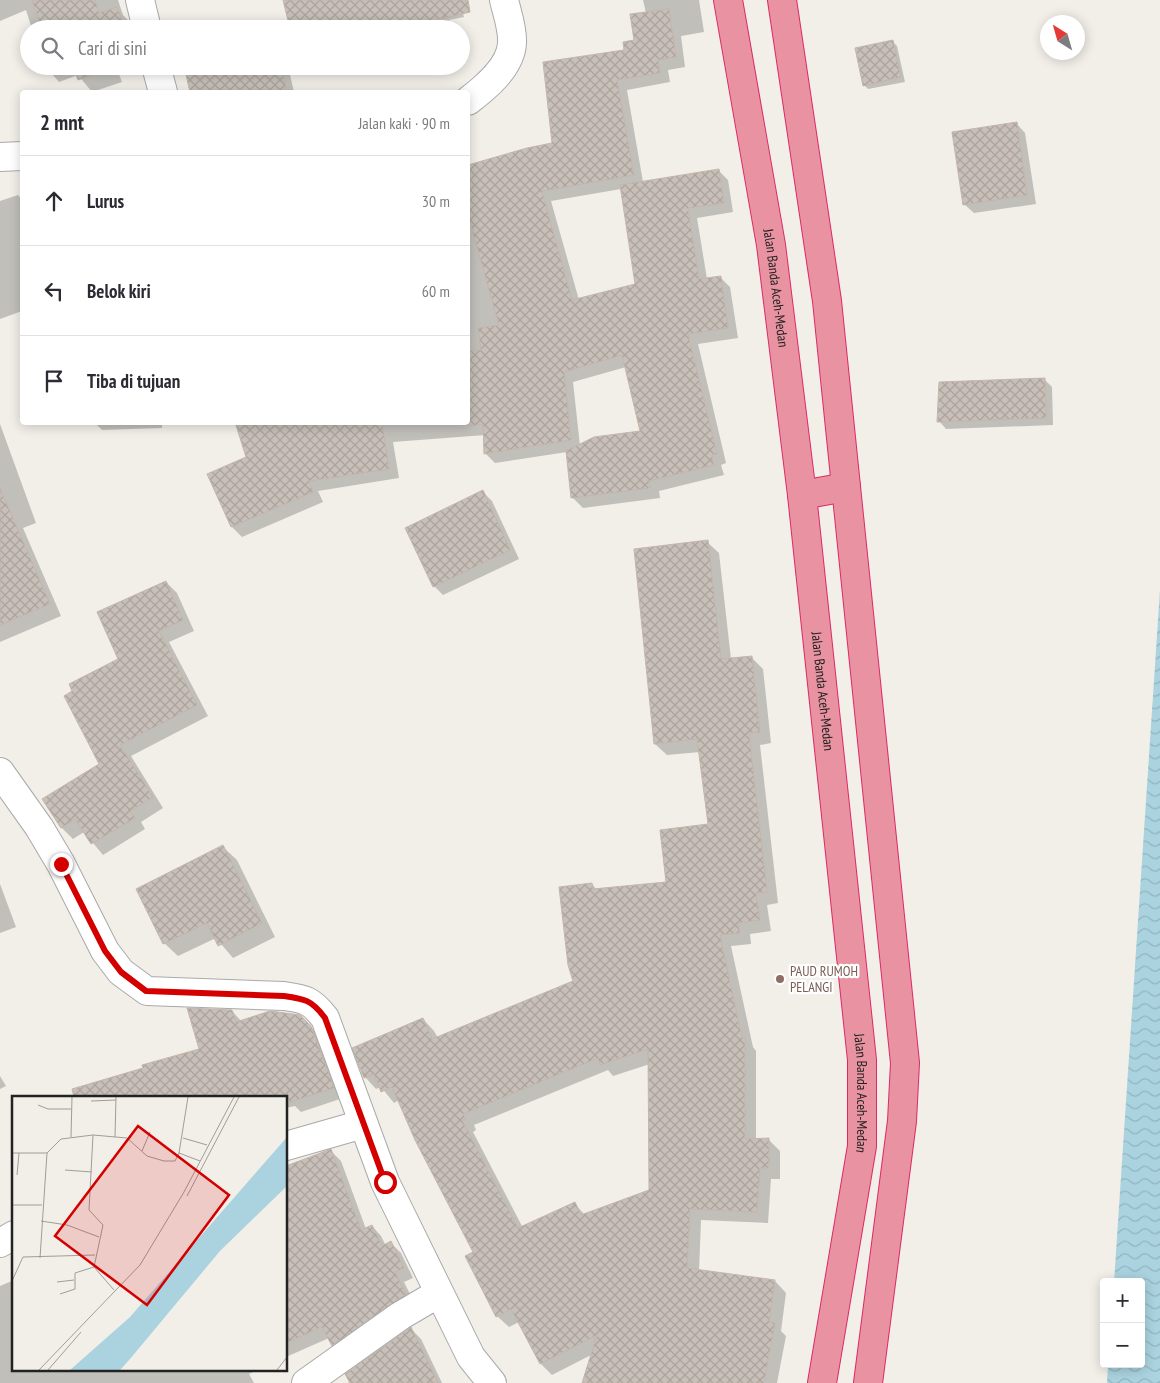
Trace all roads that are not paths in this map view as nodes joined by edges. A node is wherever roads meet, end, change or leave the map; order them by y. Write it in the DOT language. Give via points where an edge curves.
graph roads {
  1 [pos="140,0"];
  2 [pos="504,0"];
  3 [pos="728,0"];
  4 [pos="782,0"];
  5 [pos="145,20"];
  6 [pos="158,75"];
  7 [pos="162,90"];
  8 [pos="470,99"];
  9 [pos="20,156"];
  10 [pos="0,157"];
  11 [pos="846,487"];
  12 [pos="802,495"];
  13 [pos="0,772"];
  14 [pos="363,1124"];
  15 [pos="288,1145"];
  16 [pos="12,1236"];
  17 [pos="0,1243"];
  18 [pos="439,1293"];
  19 [pos="306,1383"];
  20 [pos="492,1383"];
  21 [pos="822,1383"];
  22 [pos="868,1383"];
  1 -- 5 [label="street"];
  2 -- 8 [label="street" via="512,49 495,76"];
  3 -- 12 [label="highway, Jalan Banda Aceh-Medan" via="771,245"];
  4 -- 11 [label="highway" via="827,301"];
  6 -- 7 [label="street"];
  9 -- 10 [label="street"];
  11 -- 12 [label="highway"];
  11 -- 22 [label="highway" via="905,1063 902,1121"];
  12 -- 21 [label="highway, Jalan Banda Aceh-Medan" via="862,1060 862,1146"];
  13 -- 14 [label="street" via="39,827 105,951 121,972 146,991 284,996 303,998 315,1005 325,1018"];
  14 -- 15 [label="street"];
  14 -- 18 [label="street" via="385,1182"];
  16 -- 17 [label="street"];
  18 -- 19 [label="street" via="400,1316"];
  18 -- 20 [label="street" via="471,1357"];
}
